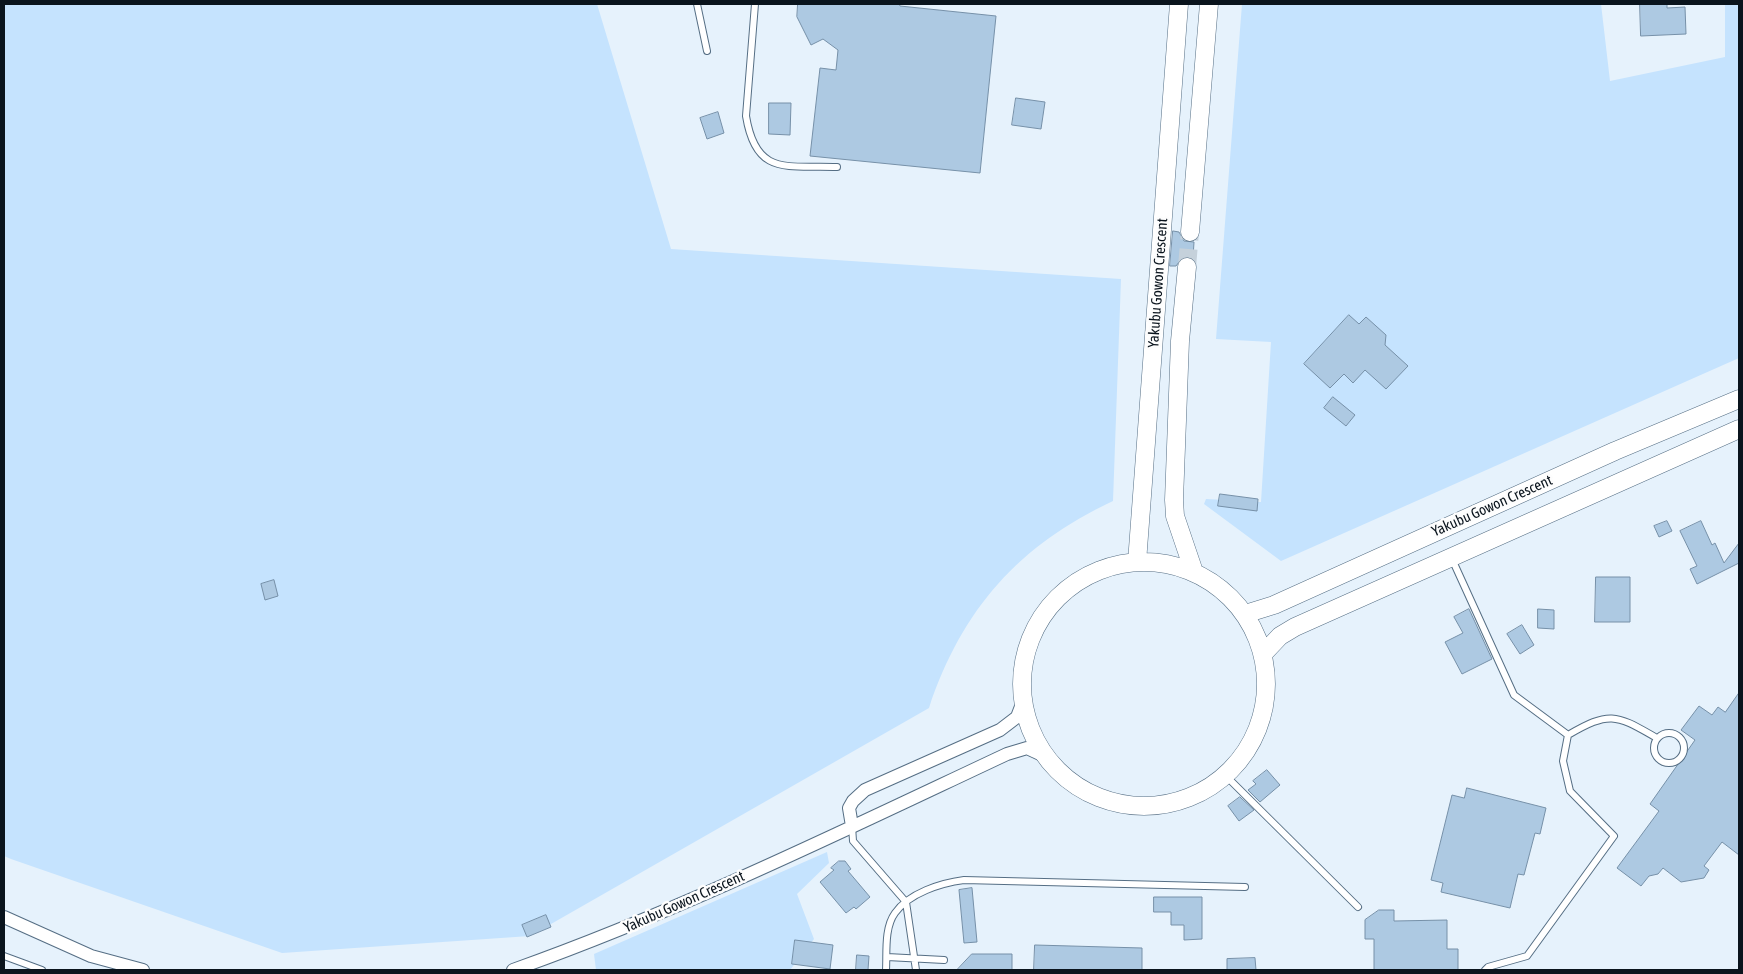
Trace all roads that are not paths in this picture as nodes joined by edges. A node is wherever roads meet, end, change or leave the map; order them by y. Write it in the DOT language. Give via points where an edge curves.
graph roads {
  1 [pos="697,4"];
  2 [pos="755,4"];
  3 [pos="1178,4"];
  4 [pos="1209,4"];
  5 [pos="707,51"];
  6 [pos="837,167"];
  7 [pos="1190,232"];
  8 [pos="1186,267"];
  9 [pos="1739,399"];
  10 [pos="1739,429"];
  11 [pos="1451,558"];
  12 [pos="1137,562"];
  13 [pos="1194,572"];
  14 [pos="1245,614"];
  15 [pos="1263,654"];
  16 [pos="1022,704"];
  17 [pos="1568,735"];
  18 [pos="1657,738"];
  19 [pos="1042,754"];
  20 [pos="1226,776"];
  21 [pos="852,826"];
  22 [pos="1245,887"];
  23 [pos="906,902"];
  24 [pos="1358,907"];
  25 [pos="4,917"];
  26 [pos="4,956"];
  27 [pos="886,957"];
  28 [pos="914,958"];
  29 [pos="944,960"];
  30 [pos="42,970"];
  31 [pos="143,970"];
  32 [pos="513,970"];
  33 [pos="886,970"];
  34 [pos="916,970"];
  35 [pos="1485,970"];
  1 -- 5 [label="lane"];
  2 -- 6 [label="lane" via="746,116 756,150 778,165"];
  3 -- 12 [label="street, Yakubu Gowon Crescent"];
  4 -- 7 [label="street"];
  8 -- 13 [label="street" via="1174,500 1175,516"];
  9 -- 14 [label="street, Yakubu Gowon Crescent" via="1615,451 1274,605"];
  10 -- 11 [label="street, Yakubu Gowon Crescent"];
  11 -- 15 [label="street, Yakubu Gowon Crescent" via="1296,627 1280,636"];
  11 -- 17 [label="lane" via="1514,695"];
  12 -- 13 [label="street" via="1161,563"];
  12 -- 16 [label="street" via="1103,569 1073,584 1048,608 1031,637 1022,670"];
  13 -- 14 [label="street" via="1222,589"];
  14 -- 15 [label="street"];
  15 -- 20 [label="street" via="1267,687 1262,720 1247,750"];
  16 -- 19 [label="street" via="1029,730"];
  16 -- 21 [label="street" via="1017,716 1000,730 865,790 849,808"];
  17 -- 18 [label="lane" via="1592,721 1621,718"];
  17 -- 35 [label="lane" via="1563,761 1570,791 1614,836 1527,956"];
  18 -- 18 [label="lane" via="1656,757 1664,763 1674,763 1682,756 1684,746 1680,737 1671,733"];
  19 -- 20 [label="street" via="1071,784 1108,802 1150,807 1190,798"];
  19 -- 21 [label="street, Yakubu Gowon Crescent" via="1027,748 1008,754"];
  20 -- 24 [label="lane"];
  21 -- 23 [label="lane" via="853,841"];
  21 -- 32 [label="street, Yakubu Gowon Crescent" via="587,944"];
  22 -- 23 [label="lane" via="964,880 947,882"];
  23 -- 27 [label="lane" via="894,914 887,937"];
  23 -- 28 [label="lane"];
  25 -- 31 [label="street" via="91,956"];
  26 -- 30 [label="lane"];
  27 -- 28 [label="lane"];
  27 -- 33 [label="lane"];
  28 -- 29 [label="lane"];
  28 -- 34 [label="lane"];
}
